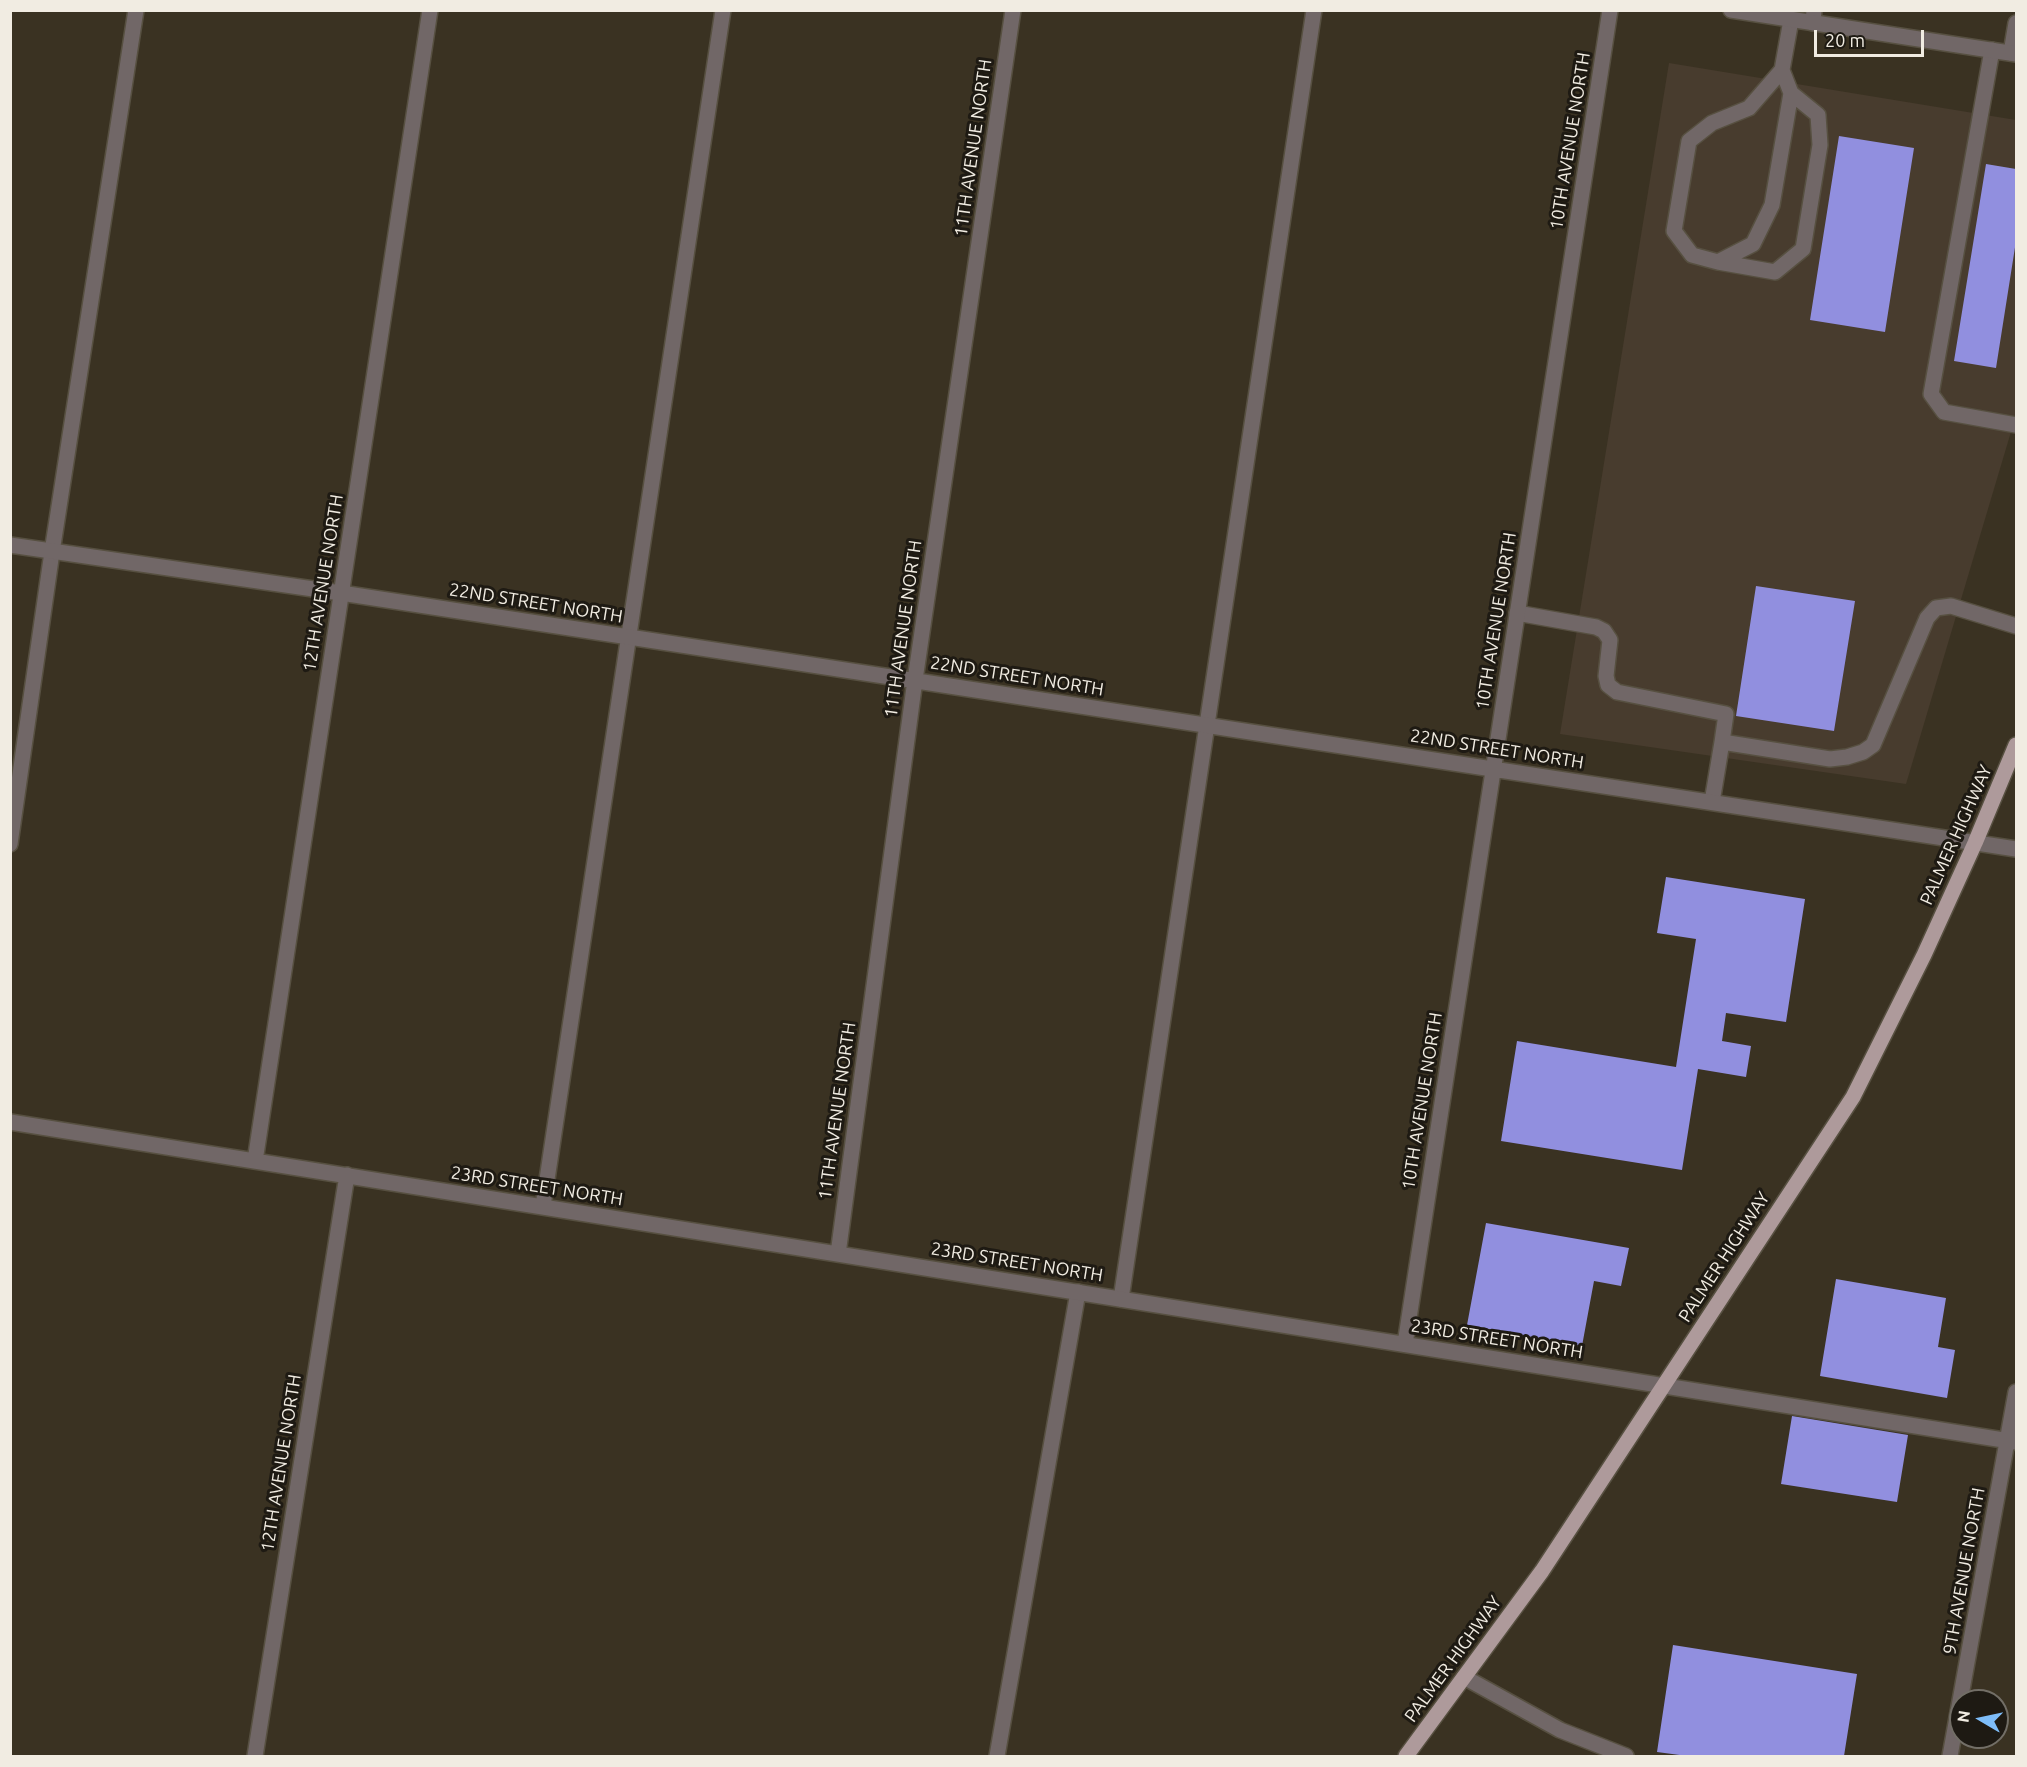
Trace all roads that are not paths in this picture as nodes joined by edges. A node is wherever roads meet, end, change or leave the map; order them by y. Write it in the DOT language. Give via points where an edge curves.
graph roads {
  1 [pos="136,10"];
  2 [pos="430,10"];
  3 [pos="723,10"];
  4 [pos="1013,10"];
  5 [pos="1314,10"];
  6 [pos="1610,10"];
  7 [pos="1731,10"];
  8 [pos="1814,17"];
  9 [pos="1791,20"];
  10 [pos="2016,23"];
  11 [pos="1992,50"];
  12 [pos="2014,54"];
  13 [pos="1782,70"];
  14 [pos="1791,93"];
  15 [pos="1718,262"];
  16 [pos="2016,425"];
  17 [pos="10,545"];
  18 [pos="52,552"];
  19 [pos="341,592"];
  20 [pos="1517,613"];
  21 [pos="2016,626"];
  22 [pos="628,636"];
  23 [pos="915,680"];
  24 [pos="1207,724"];
  25 [pos="1722,742"];
  26 [pos="2016,745"];
  27 [pos="1493,768"];
  28 [pos="1712,802"];
  29 [pos="1975,843"];
  30 [pos="10,844"];
  31 [pos="2016,849"];
  32 [pos="10,1122"];
  33 [pos="255,1161"];
  34 [pos="347,1175"];
  35 [pos="543,1206"];
  36 [pos="837,1254"];
  37 [pos="1078,1292"];
  38 [pos="1121,1299"];
  39 [pos="1405,1344"];
  40 [pos="1663,1385"];
  41 [pos="2016,1392"];
  42 [pos="2012,1441"];
  43 [pos="1464,1677"];
  44 [pos="255,1756"];
  45 [pos="997,1756"];
  46 [pos="1406,1756"];
  47 [pos="1626,1756"];
  48 [pos="1950,1756"];
  1 -- 18 [label="street"];
  2 -- 19 [label="street, 12TH AVENUE NORTH"];
  3 -- 22 [label="street"];
  4 -- 23 [label="street, 11TH AVENUE NORTH"];
  5 -- 24 [label="street"];
  6 -- 20 [label="street, 10TH AVENUE NORTH"];
  7 -- 9 [label="street"];
  8 -- 9 [label="street"];
  8 -- 11 [label="street"];
  9 -- 13 [label="street"];
  10 -- 12 [label="street"];
  11 -- 12 [label="street"];
  11 -- 16 [label="street" via="1931,393 1944,412"];
  13 -- 14 [label="street"];
  13 -- 15 [label="street" via="1749,108 1712,123 1689,141 1674,231 1692,255"];
  14 -- 15 [label="street" via="1772,205 1752,244"];
  14 -- 15 [label="street" via="1818,114 1821,145 1803,249 1775,272"];
  17 -- 18 [label="street, 22ND STREET NORTH"];
  18 -- 19 [label="street, 22ND STREET NORTH"];
  18 -- 30 [label="street"];
  19 -- 22 [label="street, 22ND STREET NORTH"];
  19 -- 33 [label="street, 12TH AVENUE NORTH"];
  20 -- 25 [label="street" via="1604,631 1610,640 1608,685 1617,692 1725,714"];
  20 -- 27 [label="street, 10TH AVENUE NORTH"];
  21 -- 25 [label="street" via="1951,606 1936,608 1927,618 1873,745 1863,752 1830,759"];
  22 -- 23 [label="street, 22ND STREET NORTH"];
  22 -- 35 [label="street"];
  23 -- 24 [label="street, 22ND STREET NORTH"];
  23 -- 36 [label="street, 11TH AVENUE NORTH"];
  24 -- 27 [label="street, 22ND STREET NORTH"];
  24 -- 38 [label="street"];
  25 -- 28 [label="street"];
  26 -- 29 [label="main road, PALMER HIGHWAY"];
  27 -- 28 [label="street, 22ND STREET NORTH"];
  27 -- 39 [label="street, 10TH AVENUE NORTH"];
  28 -- 29 [label="street, 22ND STREET NORTH"];
  29 -- 31 [label="street, 22ND STREET NORTH"];
  29 -- 40 [label="main road, PALMER HIGHWAY" via="1853,1097"];
  32 -- 33 [label="street, 23RD STREET NORTH"];
  33 -- 34 [label="street, 23RD STREET NORTH"];
  34 -- 35 [label="street, 23RD STREET NORTH"];
  34 -- 44 [label="street, 12TH AVENUE NORTH"];
  35 -- 36 [label="street, 23RD STREET NORTH"];
  36 -- 37 [label="street, 23RD STREET NORTH"];
  37 -- 38 [label="street, 23RD STREET NORTH"];
  37 -- 45 [label="street"];
  38 -- 39 [label="street, 23RD STREET NORTH"];
  39 -- 40 [label="street, 23RD STREET NORTH"];
  40 -- 42 [label="street, 23RD STREET NORTH"];
  40 -- 43 [label="main road, PALMER HIGHWAY" via="1542,1571"];
  41 -- 42 [label="street, 9TH AVENUE NORTH"];
  42 -- 48 [label="street, 9TH AVENUE NORTH"];
  43 -- 46 [label="main road, PALMER HIGHWAY"];
  43 -- 47 [label="street" via="1560,1730"];
}
